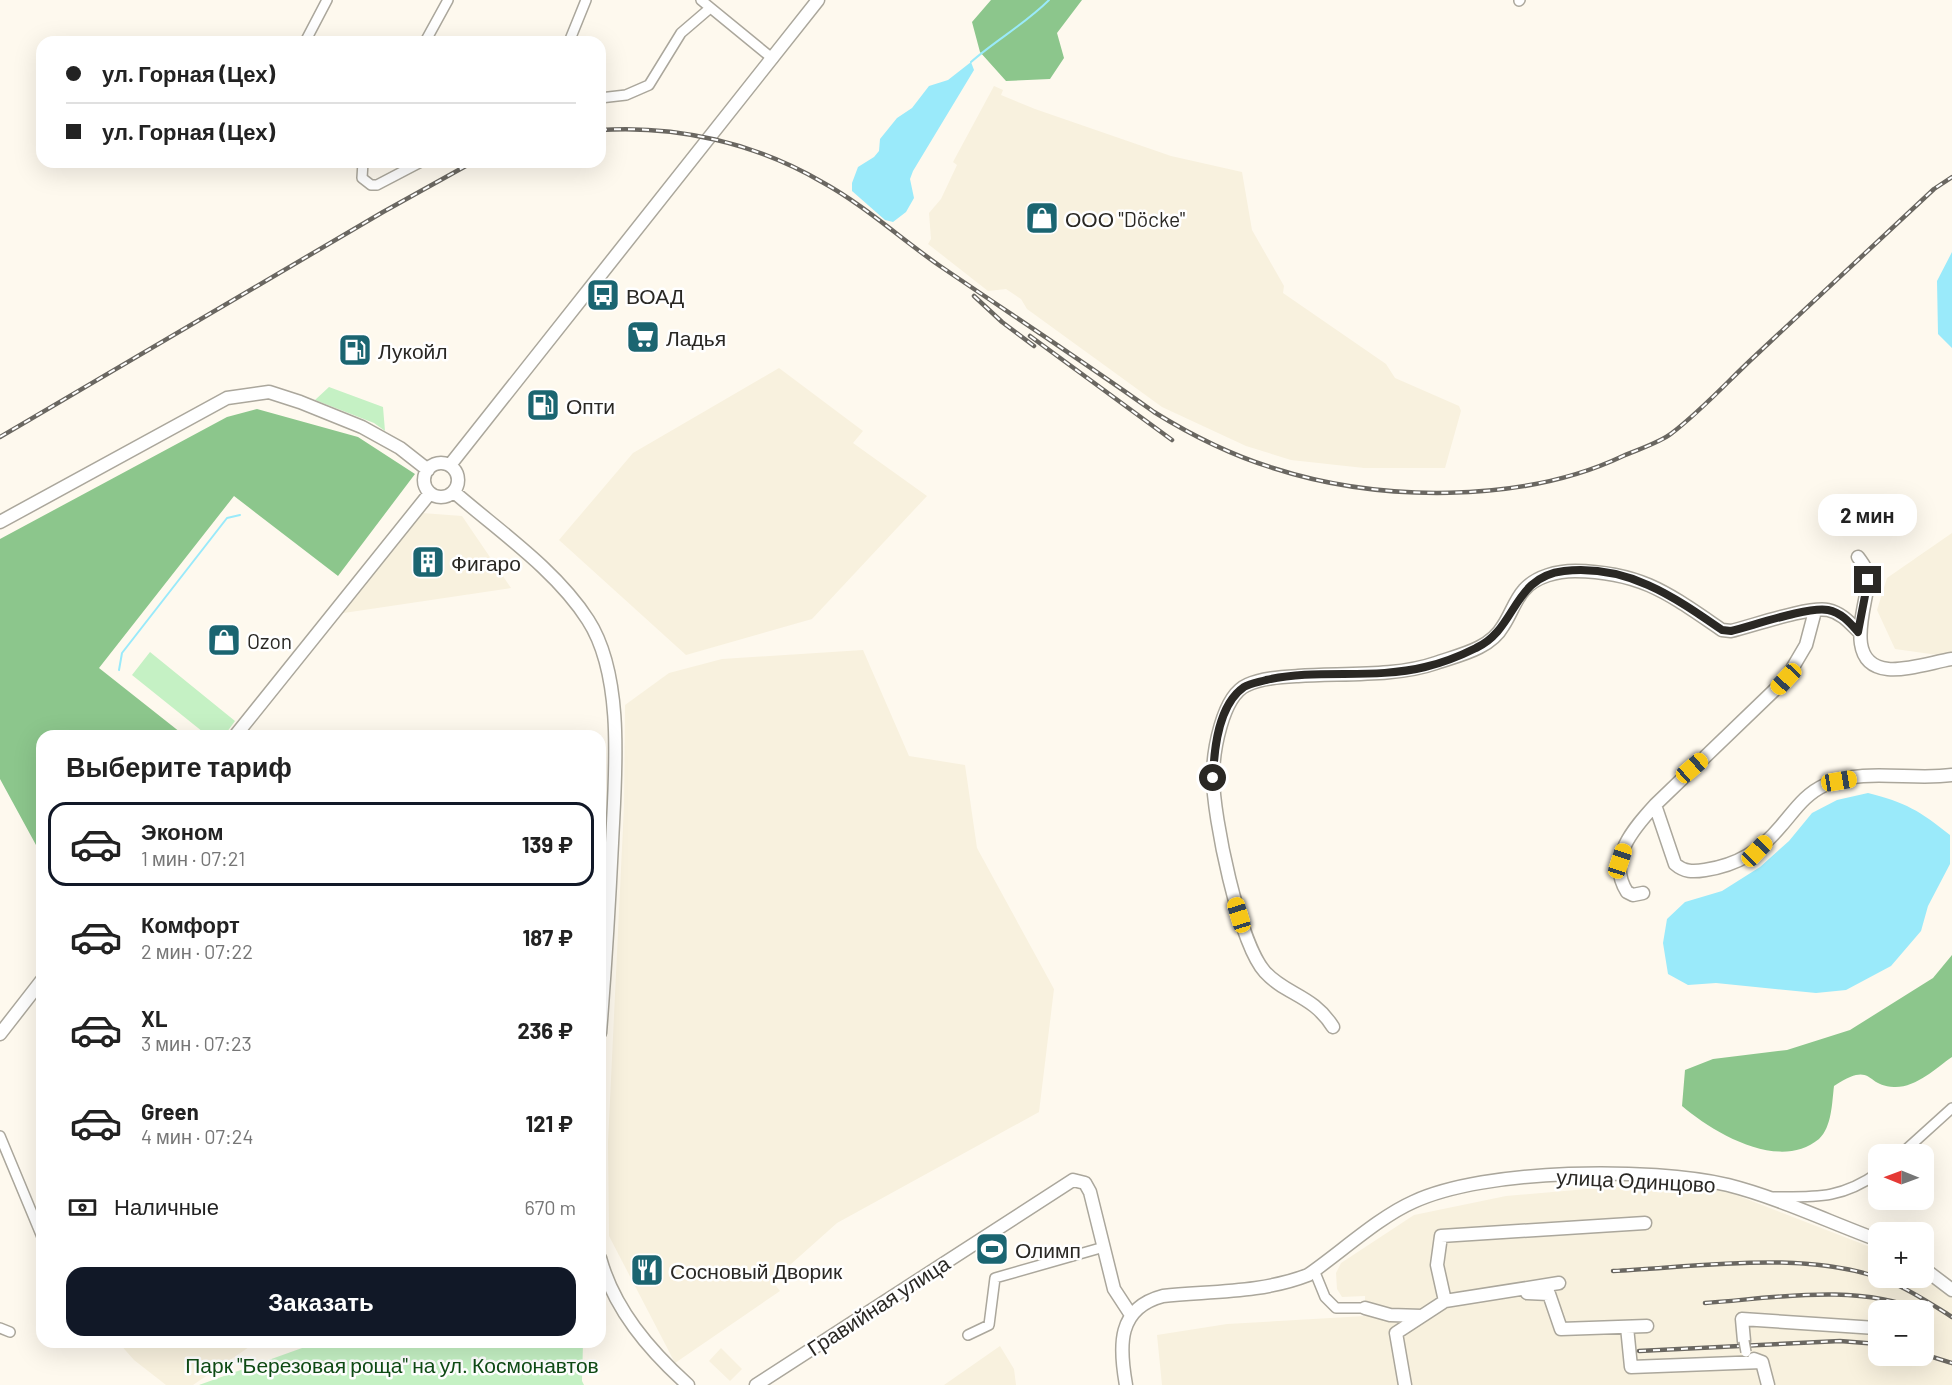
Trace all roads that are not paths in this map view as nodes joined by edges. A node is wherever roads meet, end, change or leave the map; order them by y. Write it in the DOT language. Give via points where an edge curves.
graph roads {
  1 [pos="327,0"];
  2 [pos="448,0"];
  3 [pos="586,0"];
  4 [pos="701,0"];
  5 [pos="818,0"];
  6 [pos="709,9"];
  7 [pos="308,36"];
  8 [pos="428,36"];
  9 [pos="571,36"];
  10 [pos="773,59"];
  11 [pos="606,97"];
  12 [pos="363,168"];
  13 [pos="410,168"];
  14 [pos="450,465"];
  15 [pos="428,470"];
  16 [pos="454,492"];
  17 [pos="430,494"];
  18 [pos="0,522"];
  19 [pos="1858,557"];
  20 [pos="1815,611"];
  21 [pos="1858,632"];
  22 [pos="1952,659"];
  23 [pos="240,730"];
  24 [pos="1952,775"];
  25 [pos="1655,804"];
  26 [pos="1643,893"];
  27 [pos="606,956"];
  28 [pos="36,993"];
  29 [pos="1333,1027"];
  30 [pos="0,1034"];
  31 [pos="1952,1108"];
  32 [pos="0,1136"];
  33 [pos="1912,1144"];
  34 [pos="1868,1179"];
  35 [pos="1766,1197"];
  36 [pos="36,1223"];
  37 [pos="1645,1223"];
  38 [pos="1868,1236"];
  39 [pos="1104,1246"];
  40 [pos="1314,1270"];
  41 [pos="606,1272"];
  42 [pos="1934,1276"];
  43 [pos="1559,1283"];
  44 [pos="1952,1290"];
  45 [pos="1502,1292"];
  46 [pos="1445,1301"];
  47 [pos="1365,1308"];
  48 [pos="1131,1315"];
  49 [pos="1422,1316"];
  50 [pos="1647,1326"];
  51 [pos="1627,1327"];
  52 [pos="0,1328"];
  53 [pos="1868,1328"];
  54 [pos="10,1332"];
  55 [pos="968,1335"];
  56 [pos="1762,1362"];
  57 [pos="688,1385"];
  58 [pos="756,1385"];
  59 [pos="1126,1385"];
  60 [pos="1405,1385"];
  61 [pos="1768,1385"];
  1 -- 7 [label="street"];
  2 -- 8 [label="street"];
  3 -- 9 [label="street"];
  4 -- 6 [label="street"];
  5 -- 10 [label="street"];
  6 -- 10 [label="street"];
  6 -- 11 [label="street" via="681,33 649,85 640,91"];
  10 -- 14 [label="street"];
  12 -- 13 [label="street" via="362,178 377,185"];
  14 -- 15 [label="street" via="439,463"];
  14 -- 16 [label="street" via="458,476"];
  15 -- 17 [label="street" via="424,481"];
  15 -- 18 [label="street" via="400,448 362,427 269,392 227,398"];
  16 -- 17 [label="street" via="443,498"];
  16 -- 27 [label="street" via="559,583 589,622 609,670 615,726"];
  17 -- 23 [label="street"];
  19 -- 21 [label="street" via="1868,580"];
  20 -- 21 [label="street" via="1827,610 1845,618"];
  20 -- 25 [label="street" via="1806,645 1786,679"];
  20 -- 29 [label="street" via="1722,630 1669,594 1629,576 1603,571 1563,571 1538,579 1525,589 1502,629 1488,643 1464,654 1424,667 1277,678 1246,685 1236,694 1222,720 1214,757 1216,807 1233,899 1244,932 1266,973 1324,1012"];
  21 -- 22 [label="street" via="1871,661 1887,669"];
  24 -- 25 [label="street" via="1868,776 1825,785 1794,808 1757,851 1730,866 1692,872 1675,864"];
  25 -- 26 [label="street" via="1634,828 1620,861 1619,874 1627,892"];
  28 -- 30 [label="street"];
  31 -- 33 [label="street"];
  32 -- 36 [label="street"];
  34 -- 35 [label="street" via="1819,1198"];
  35 -- 38 [label="street, улица Одинцово"];
  35 -- 40 [label="street, улица Одинцово" via="1727,1185 1677,1178 1553,1174 1494,1182 1435,1193 1411,1203"];
  37 -- 46 [label="street" via="1441,1236 1437,1264"];
  39 -- 48 [label="street" via="1114,1289"];
  39 -- 55 [label="street" via="995,1278 989,1325"];
  39 -- 58 [label="street, Гравийная улица" via="1085,1183 1078,1180 1066,1184"];
  40 -- 47 [label="street" via="1325,1297 1336,1308"];
  40 -- 48 [label="street, улица Одинцово" via="1275,1287 1149,1299"];
  41 -- 57 [label="street" via="621,1308 661,1361"];
  42 -- 44 [label="street"];
  43 -- 45 [label="street"];
  45 -- 46 [label="street"];
  45 -- 51 [label="street" via="1549,1294 1560,1329"];
  46 -- 49 [label="street"];
  47 -- 49 [label="street" via="1390,1315"];
  48 -- 59 [label="street" via="1122,1349"];
  49 -- 60 [label="street" via="1396,1333"];
  50 -- 51 [label="street"];
  51 -- 56 [label="street" via="1630,1367"];
  52 -- 54 [label="street"];
  53 -- 56 [label="street" via="1742,1319 1746,1356"];
  56 -- 61 [label="street"];
}
